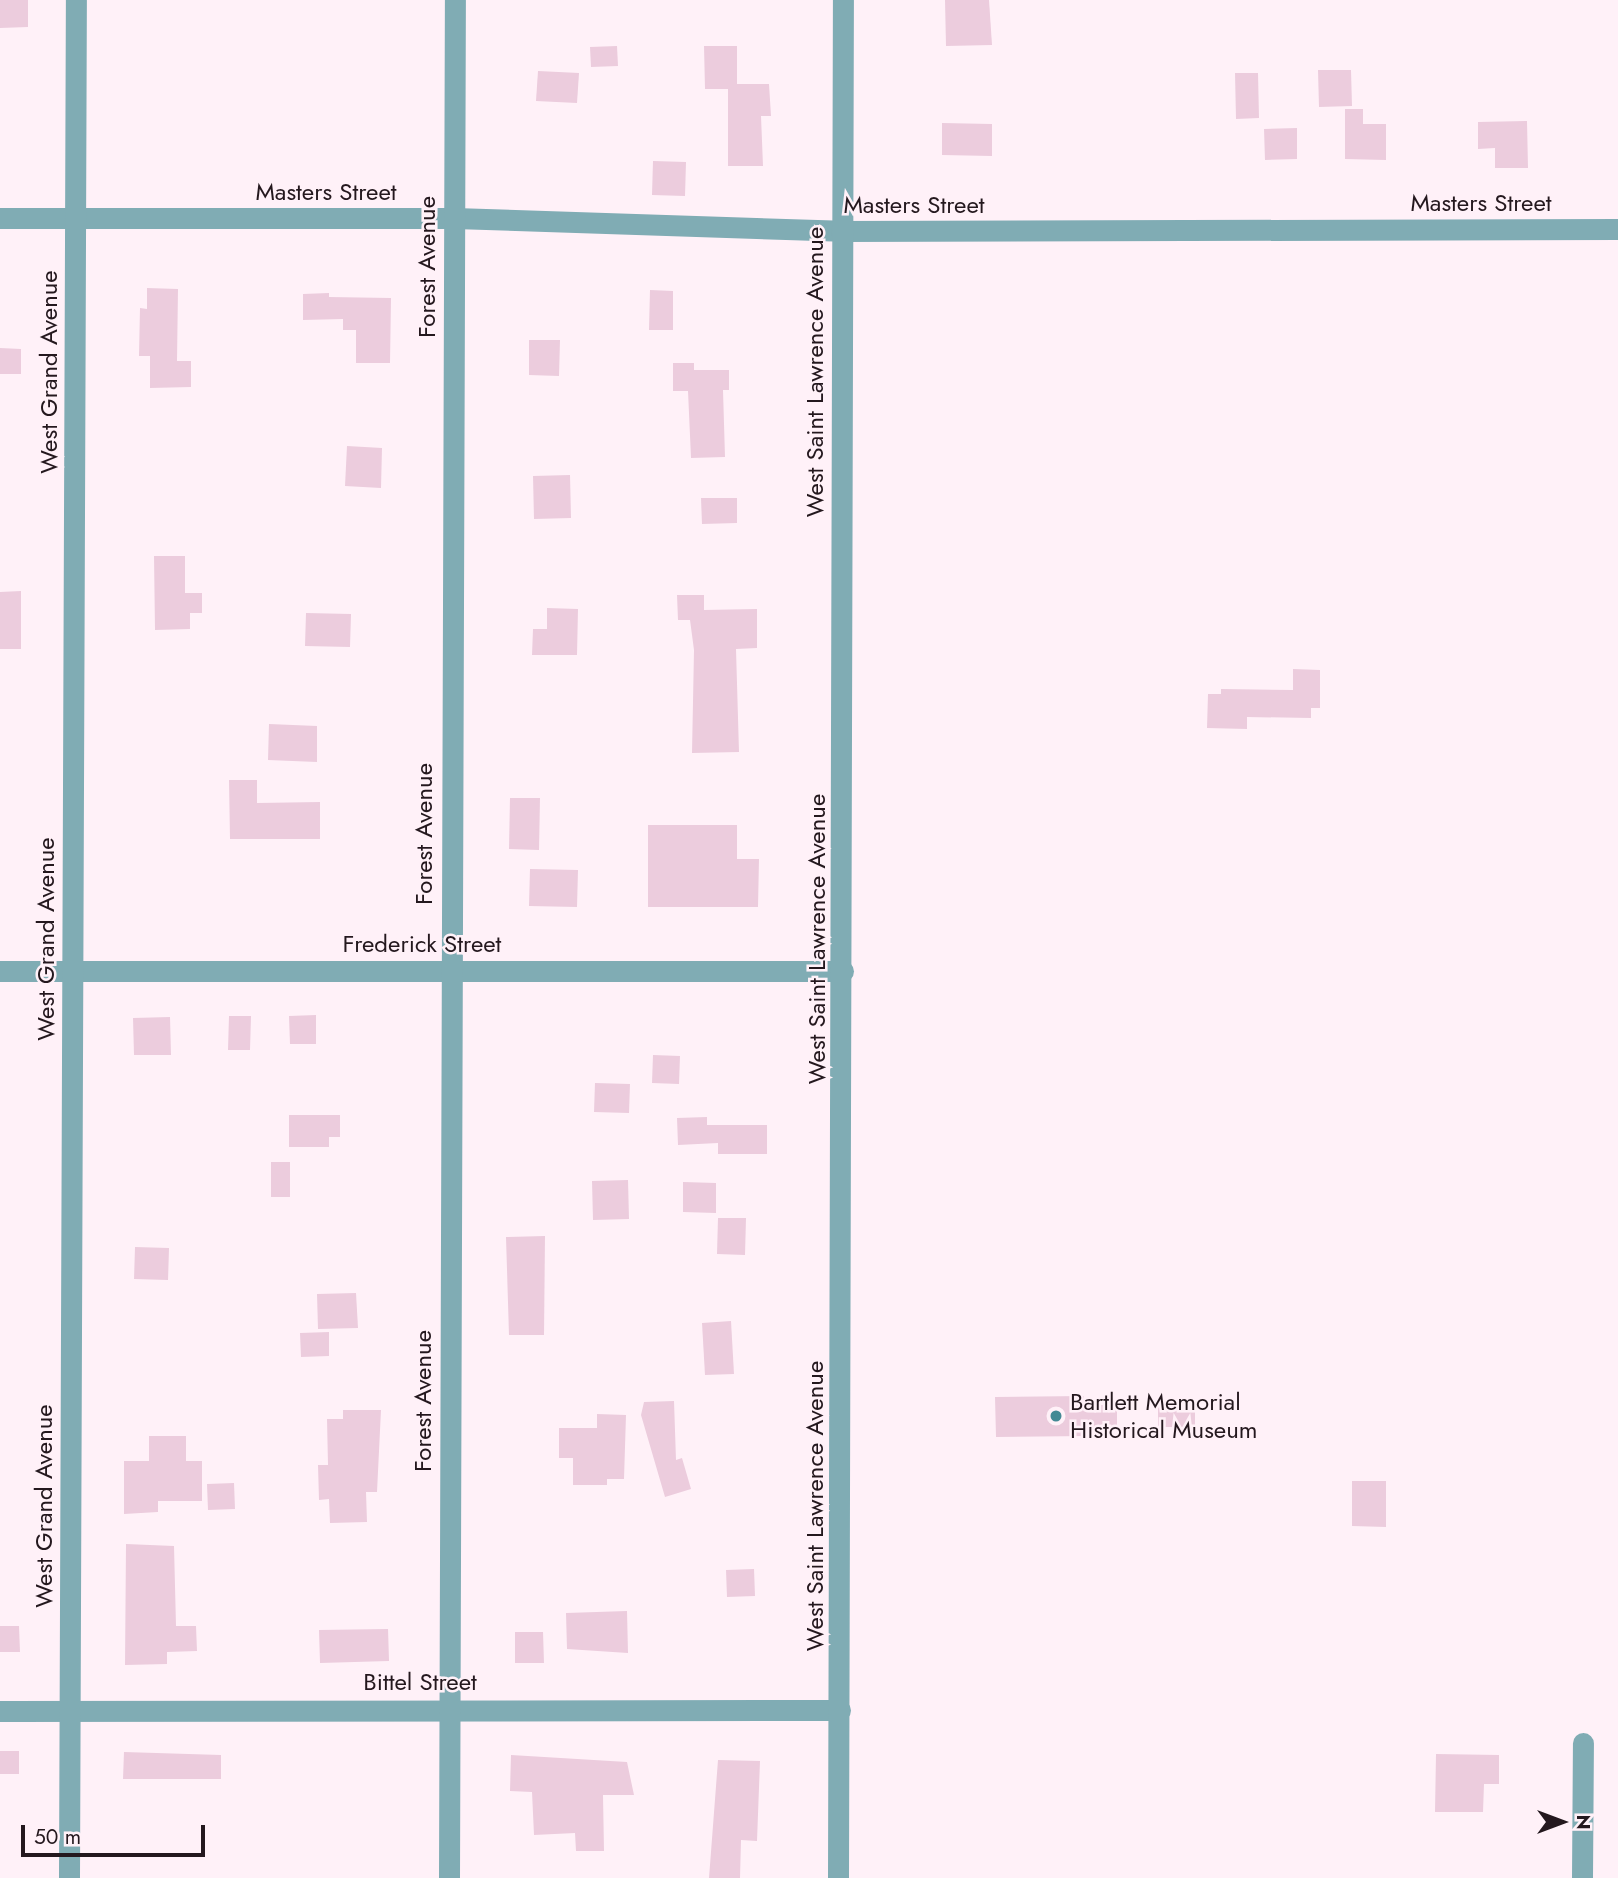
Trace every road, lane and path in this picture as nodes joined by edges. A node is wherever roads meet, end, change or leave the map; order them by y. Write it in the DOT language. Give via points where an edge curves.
graph roads {
  1 [pos="76,0"];
  2 [pos="455,0"];
  3 [pos="843,0"];
  4 [pos="0,218"];
  5 [pos="76,218"];
  6 [pos="454,218"];
  7 [pos="1618,229"];
  8 [pos="841,231"];
  9 [pos="449,970"];
  10 [pos="0,971"];
  11 [pos="72,971"];
  12 [pos="843,971"];
  13 [pos="449,1708"];
  14 [pos="840,1710"];
  15 [pos="0,1711"];
  16 [pos="69,1711"];
  17 [pos="1583,1743"];
  18 [pos="69,1878"];
  19 [pos="449,1878"];
  20 [pos="838,1878"];
  21 [pos="1582,1878"];
  1 -- 5 [label="street, West Grand Avenue"];
  2 -- 6 [label="street, Forest Avenue"];
  3 -- 8 [label="street, West Saint Lawrence Avenue"];
  4 -- 5 [label="street, Masters Street"];
  5 -- 6 [label="street, Masters Street"];
  5 -- 11 [label="street, West Grand Avenue"];
  6 -- 8 [label="street, Masters Street"];
  6 -- 9 [label="street, Forest Avenue"];
  7 -- 8 [label="street, Masters Street"];
  8 -- 12 [label="street, West Saint Lawrence Avenue"];
  9 -- 11 [label="street, Frederick Street"];
  9 -- 12 [label="street, Frederick Street"];
  9 -- 13 [label="street, Forest Avenue"];
  10 -- 11 [label="street, Frederick Street"];
  11 -- 16 [label="street, West Grand Avenue"];
  12 -- 14 [label="street, West Saint Lawrence Avenue"];
  13 -- 14 [label="street, Bittel Street"];
  13 -- 16 [label="street, Bittel Street"];
  13 -- 19 [label="street, Forest Avenue"];
  14 -- 20 [label="street, West Saint Lawrence Avenue"];
  15 -- 16 [label="street, Bittel Street"];
  16 -- 18 [label="street, West Grand Avenue"];
  17 -- 21 [label="street"];
}
